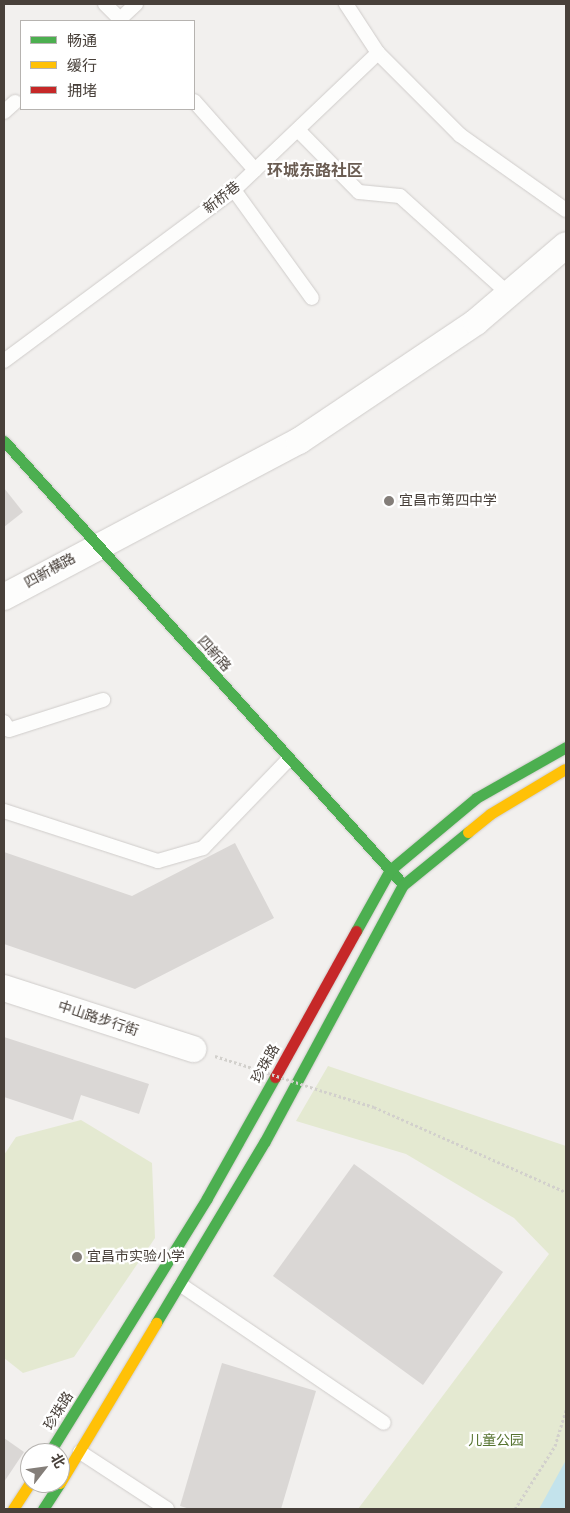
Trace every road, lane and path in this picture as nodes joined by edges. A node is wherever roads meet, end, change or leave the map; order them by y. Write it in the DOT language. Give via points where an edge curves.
graph roads {
  1 [pos="105,4"];
  2 [pos="136,4"];
  3 [pos="346,4"];
  4 [pos="121,20"];
  5 [pos="378,53"];
  6 [pos="15,102"];
  7 [pos="195,102"];
  8 [pos="4,112"];
  9 [pos="298,130"];
  10 [pos="255,170"];
  11 [pos="234,190"];
  12 [pos="566,210"];
  13 [pos="566,245"];
  14 [pos="509,294"];
  15 [pos="312,298"];
  16 [pos="4,361"];
  17 [pos="4,441"];
  18 [pos="96,546"];
  19 [pos="4,597"];
  20 [pos="103,700"];
  21 [pos="4,722"];
  22 [pos="566,747"];
  23 [pos="288,760"];
  24 [pos="566,768"];
  25 [pos="4,811"];
  26 [pos="390,870"];
  27 [pos="403,885"];
  28 [pos="4,988"];
  29 [pos="193,1049"];
  30 [pos="234,1062"];
  31 [pos="566,1192"];
  32 [pos="181,1285"];
  33 [pos="566,1409"];
  34 [pos="384,1424"];
  35 [pos="56,1443"];
  36 [pos="80,1452"];
  37 [pos="70,1468"];
  38 [pos="23,1493"];
  39 [pos="53,1493"];
  40 [pos="13,1509"];
  41 [pos="43,1509"];
  42 [pos="167,1509"];
  43 [pos="515,1509"];
  1 -- 4 [label="lane"];
  2 -- 4 [label="lane"];
  3 -- 5 [label="lane"];
  5 -- 9 [label="lane, 新桥巷"];
  5 -- 12 [label="lane" via="460,135"];
  6 -- 8 [label="lane"];
  7 -- 10 [label="lane"];
  9 -- 10 [label="lane, 新桥巷"];
  9 -- 14 [label="lane" via="359,192 400,196"];
  10 -- 11 [label="lane, 新桥巷"];
  11 -- 15 [label="lane"];
  11 -- 16 [label="lane, 新桥巷"];
  13 -- 14 [label="street, 四新横路"];
  14 -- 18 [label="street, 四新横路" via="476,322 299,441"];
  17 -- 18 [label="main road, 四新路"];
  18 -- 19 [label="street, 四新横路"];
  18 -- 23 [label="main road, 四新路"];
  20 -- 21 [label="lane" via="9,730"];
  22 -- 26 [label="main road, 珍珠路" via="476,798"];
  23 -- 25 [label="lane" via="203,848 158,862"];
  23 -- 26 [label="main road, 四新路"];
  24 -- 27 [label="main road" via="490,814"];
  26 -- 27 [label="main road, 四新路"];
  26 -- 35 [label="main road, 珍珠路" via="208,1198"];
  27 -- 32 [label="main road" via="265,1141"];
  28 -- 29 [label="street, 中山路步行街"];
  30 -- 31 [label="path, bridge" via="374,1107"];
  32 -- 34 [label="lane"];
  32 -- 36 [label="main road"];
  33 -- 43 [label="path" via="555,1446"];
  36 -- 37 [label="main road"];
  36 -- 42 [label="lane"];
  38 -- 40 [label="main road"];
  39 -- 41 [label="main road"];
}
